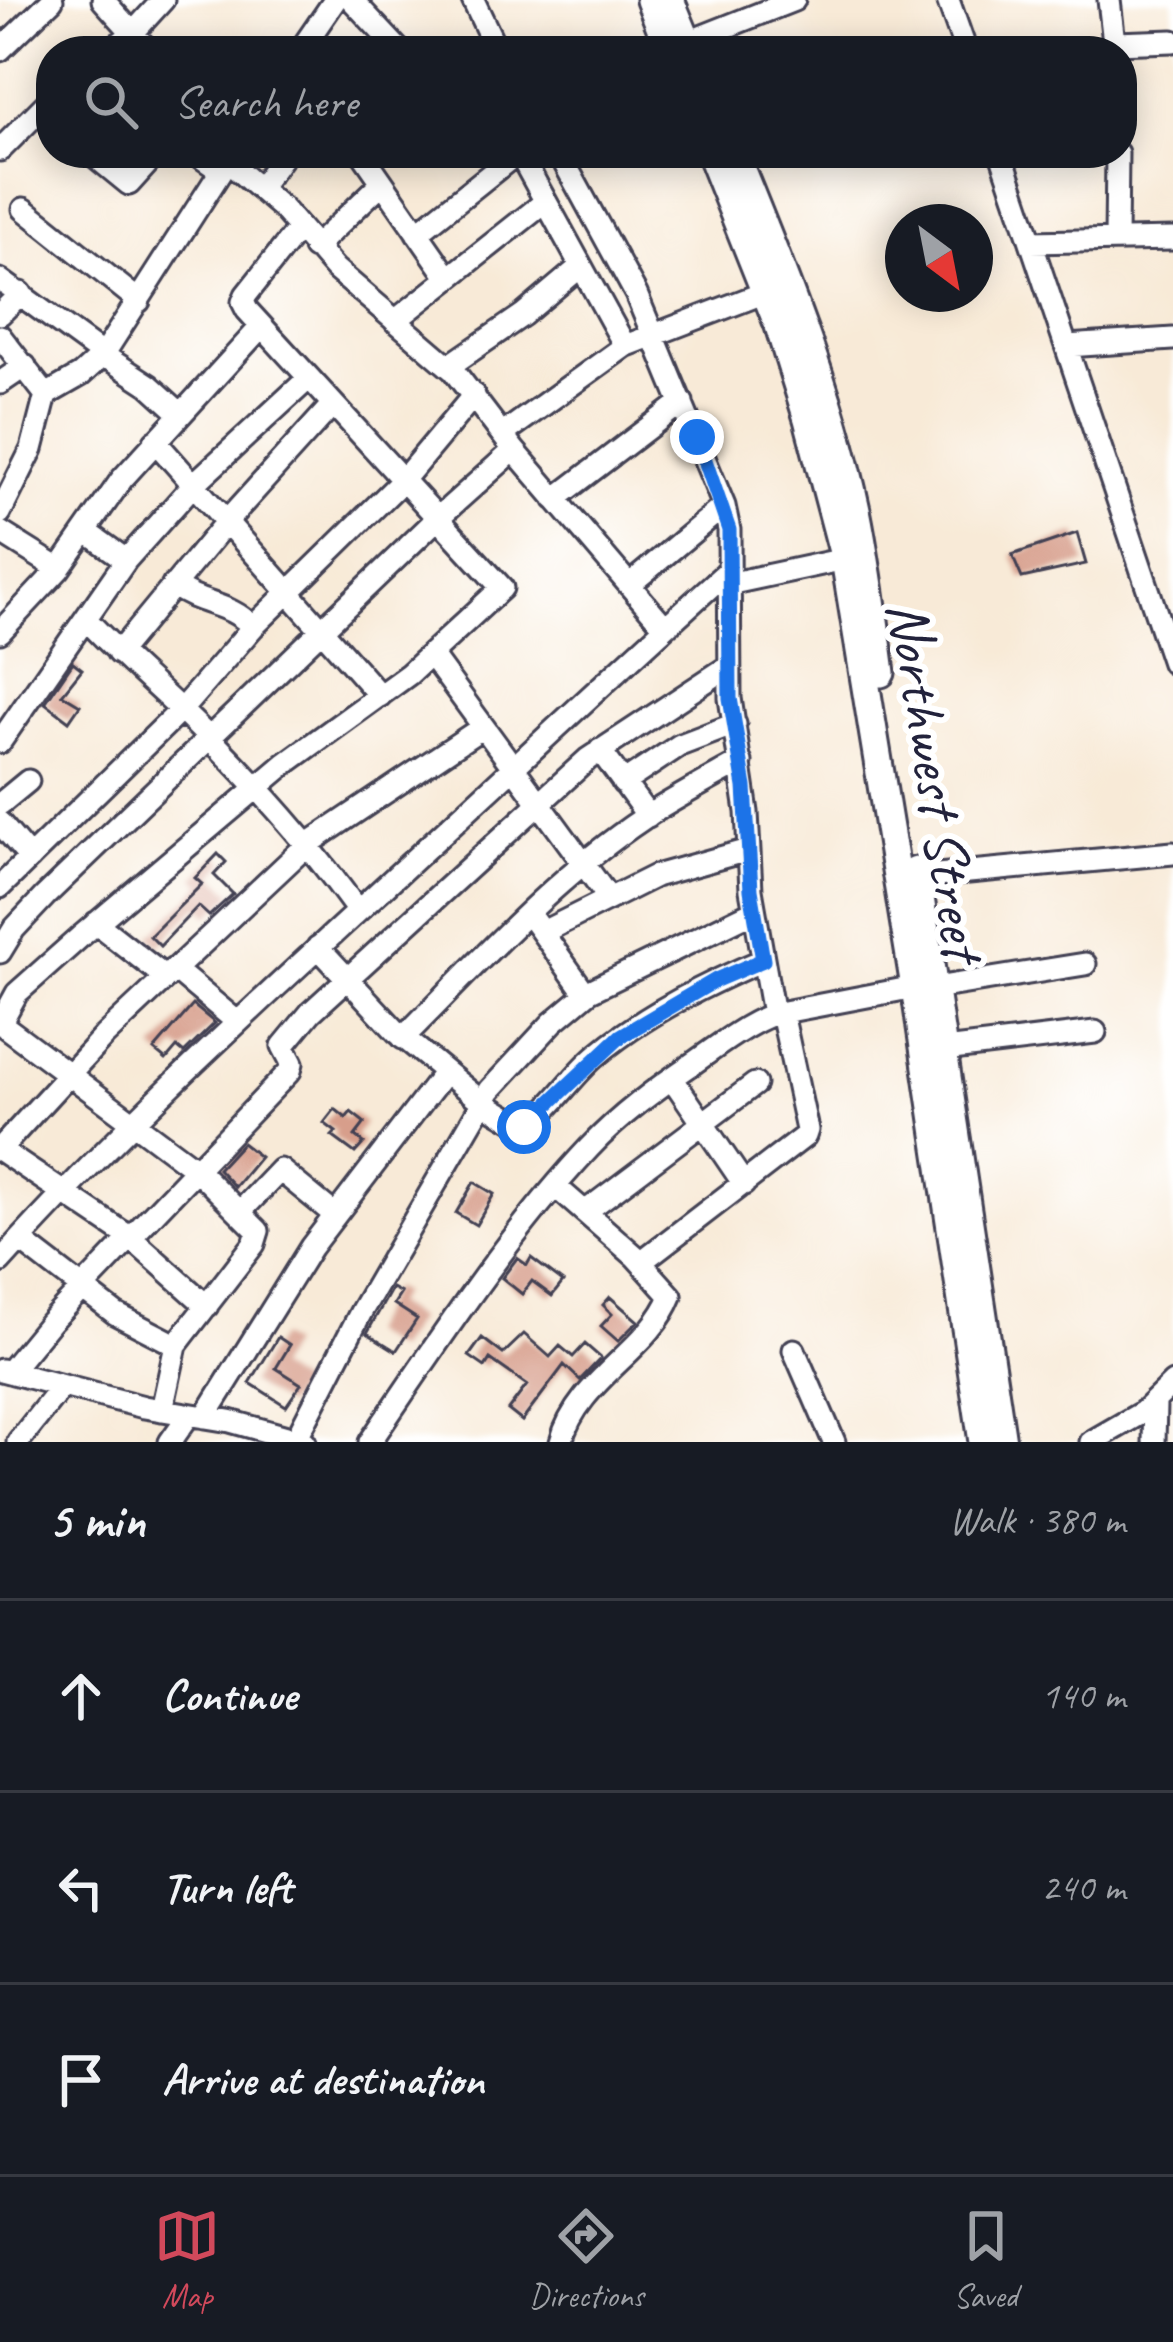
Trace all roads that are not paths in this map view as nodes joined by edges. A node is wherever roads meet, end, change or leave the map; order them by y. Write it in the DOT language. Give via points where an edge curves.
graph roads {
  1 [pos="103,0"];
  2 [pos="163,0"];
  3 [pos="335,0"];
  4 [pos="352,0"];
  5 [pos="473,0"];
  6 [pos="650,0"];
  7 [pos="670,0"];
  8 [pos="792,0"];
  9 [pos="949,0"];
  10 [pos="1109,0"];
  11 [pos="48,1"];
  12 [pos="131,35"];
  13 [pos="310,36"];
  14 [pos="382,36"];
  15 [pos="490,36"];
  16 [pos="675,36"];
  17 [pos="680,36"];
  18 [pos="710,36"];
  19 [pos="961,36"];
  20 [pos="1114,36"];
  21 [pos="1173,41"];
  22 [pos="1137,45"];
  23 [pos="0,50"];
  24 [pos="36,118"];
  25 [pos="0,150"];
  26 [pos="109,168"];
  27 [pos="143,168"];
  28 [pos="223,168"];
  29 [pos="235,168"];
  30 [pos="274,168"];
  31 [pos="372,168"];
  32 [pos="498,168"];
  33 [pos="524,168"];
  34 [pos="568,168"];
  35 [pos="716,168"];
  36 [pos="740,168"];
  37 [pos="1006,168"];
  38 [pos="1118,168"];
  39 [pos="260,188"];
  40 [pos="545,202"];
  41 [pos="24,209"];
  42 [pos="299,228"];
  43 [pos="417,233"];
  44 [pos="1173,239"];
  45 [pos="1116,240"];
  46 [pos="1031,242"];
  47 [pos="314,248"];
  48 [pos="580,267"];
  49 [pos="448,277"];
  50 [pos="0,280"];
  51 [pos="766,292"];
  52 [pos="21,293"];
  53 [pos="139,302"];
  54 [pos="0,314"];
  55 [pos="395,321"];
  56 [pos="260,328"];
  57 [pos="654,332"];
  58 [pos="0,336"];
  59 [pos="1173,339"];
  60 [pos="625,346"];
  61 [pos="1067,346"];
  62 [pos="104,355"];
  63 [pos="25,366"];
  64 [pos="449,366"];
  65 [pos="309,378"];
  66 [pos="0,382"];
  67 [pos="46,395"];
  68 [pos="474,395"];
  69 [pos="682,402"];
  70 [pos="333,404"];
  71 [pos="181,414"];
  72 [pos="155,441"];
  73 [pos="509,442"];
  74 [pos="404,478"];
  75 [pos="194,484"];
  76 [pos="555,499"];
  77 [pos="724,506"];
  78 [pos="0,513"];
  79 [pos="439,517"];
  80 [pos="227,520"];
  81 [pos="0,532"];
  82 [pos="87,532"];
  83 [pos="845,559"];
  84 [pos="126,560"];
  85 [pos="59,569"];
  86 [pos="729,577"];
  87 [pos="629,584"];
  88 [pos="172,585"];
  89 [pos="289,590"];
  90 [pos="1166,612"];
  91 [pos="86,619"];
  92 [pos="254,627"];
  93 [pos="665,627"];
  94 [pos="322,628"];
  95 [pos="0,632"];
  96 [pos="118,653"];
  97 [pos="430,655"];
  98 [pos="1173,663"];
  99 [pos="729,666"];
  100 [pos="380,696"];
  101 [pos="182,710"];
  102 [pos="735,724"];
  103 [pos="483,727"];
  104 [pos="212,740"];
  105 [pos="0,742"];
  106 [pos="600,750"];
  107 [pos="741,762"];
  108 [pos="512,767"];
  109 [pos="28,781"];
  110 [pos="623,783"];
  111 [pos="257,789"];
  112 [pos="0,804"];
  113 [pos="539,804"];
  114 [pos="648,816"];
  115 [pos="0,823"];
  116 [pos="308,844"];
  117 [pos="748,850"];
  118 [pos="1173,854"];
  119 [pos="29,858"];
  120 [pos="584,865"];
  121 [pos="916,877"];
  122 [pos="0,887"];
  123 [pos="608,897"];
  124 [pos="357,910"];
  125 [pos="754,911"];
  126 [pos="527,914"];
  127 [pos="96,923"];
  128 [pos="543,932"];
  129 [pos="318,947"];
  130 [pos="0,952"];
  131 [pos="763,960"];
  132 [pos="1085,964"];
  133 [pos="170,973"];
  134 [pos="347,978"];
  135 [pos="925,987"];
  136 [pos="8,988"];
  137 [pos="586,994"];
  138 [pos="777,1014"];
  139 [pos="236,1022"];
  140 [pos="0,1023"];
  141 [pos="1095,1032"];
  142 [pos="404,1038"];
  143 [pos="944,1050"];
  144 [pos="446,1072"];
  145 [pos="65,1076"];
  146 [pos="672,1078"];
  147 [pos="755,1084"];
  148 [pos="482,1102"];
  149 [pos="701,1121"];
  150 [pos="132,1122"];
  151 [pos="0,1150"];
  152 [pos="197,1170"];
  153 [pos="744,1184"];
  154 [pos="556,1187"];
  155 [pos="63,1193"];
  156 [pos="240,1211"];
  157 [pos="585,1212"];
  158 [pos="335,1215"];
  159 [pos="131,1238"];
  160 [pos="20,1240"];
  161 [pos="0,1262"];
  162 [pos="641,1262"];
  163 [pos="82,1288"];
  164 [pos="207,1306"];
  165 [pos="176,1345"];
  166 [pos="794,1351"];
  167 [pos="4,1371"];
  168 [pos="1173,1383"];
  169 [pos="62,1386"];
  170 [pos="1155,1404"];
  171 [pos="162,1410"];
  172 [pos="197,1416"];
  173 [pos="300,1441"];
  174 [pos="18,1442"];
  175 [pos="170,1442"];
  176 [pos="370,1442"];
  177 [pos="561,1442"];
  178 [pos="834,1442"];
  179 [pos="983,1442"];
  180 [pos="1002,1442"];
  181 [pos="1091,1442"];
  182 [pos="1154,1442"];
  1 -- 12 [label="street"];
  2 -- 12 [label="street"];
  3 -- 13 [label="street"];
  4 -- 14 [label="street"];
  5 -- 15 [label="street"];
  6 -- 16 [label="main road"];
  7 -- 17 [label="main road"];
  8 -- 18 [label="street"];
  9 -- 19 [label="street"];
  10 -- 20 [label="street"];
  11 -- 23 [label="street"];
  21 -- 22 [label="street"];
  24 -- 25 [label="street"];
  26 -- 27 [label="street" via="129,184"];
  28 -- 53 [label="street"];
  29 -- 39 [label="street"];
  30 -- 39 [label="street"];
  31 -- 43 [label="street"];
  31 -- 47 [label="street"];
  32 -- 43 [label="street"];
  33 -- 40 [label="street"];
  34 -- 57 [label="street"];
  35 -- 51 [label="main road, Northwest Street"];
  36 -- 121 [label="main road, Northwest Street" via="802,328 855,507"];
  37 -- 46 [label="street"];
  38 -- 45 [label="street"];
  39 -- 42 [label="street"];
  40 -- 48 [label="street"];
  40 -- 49 [label="street"];
  41 -- 53 [label="street"];
  42 -- 47 [label="street"];
  42 -- 56 [label="street" via="243,302"];
  43 -- 49 [label="street"];
  44 -- 45 [label="street"];
  45 -- 46 [label="street"];
  46 -- 61 [label="street"];
  47 -- 55 [label="street"];
  48 -- 60 [label="street"];
  48 -- 64 [label="street"];
  49 -- 55 [label="street"];
  50 -- 52 [label="street"];
  51 -- 57 [label="street"];
  51 -- 83 [label="main road, Northwest Street"];
  52 -- 54 [label="street"];
  52 -- 62 [label="street"];
  53 -- 62 [label="street"];
  55 -- 64 [label="street"];
  56 -- 65 [label="street"];
  56 -- 71 [label="street"];
  57 -- 60 [label="street"];
  57 -- 69 [label="street"];
  58 -- 63 [label="street"];
  59 -- 61 [label="street"];
  60 -- 73 [label="street"];
  61 -- 90 [label="street"];
  62 -- 67 [label="street"];
  62 -- 71 [label="street"];
  63 -- 66 [label="street"];
  63 -- 67 [label="street"];
  64 -- 68 [label="street"];
  65 -- 70 [label="street"];
  65 -- 75 [label="street"];
  67 -- 78 [label="street" via="32,449"];
  68 -- 73 [label="street"];
  68 -- 74 [label="street"];
  69 -- 76 [label="street"];
  69 -- 77 [label="street"];
  70 -- 74 [label="street"];
  70 -- 80 [label="street"];
  71 -- 72 [label="street"];
  72 -- 75 [label="street"];
  72 -- 82 [label="street"];
  73 -- 76 [label="street"];
  73 -- 79 [label="street"];
  74 -- 79 [label="street"];
  74 -- 89 [label="street"];
  75 -- 80 [label="street"];
  75 -- 84 [label="street"];
  76 -- 87 [label="street"];
  77 -- 86 [label="street"];
  77 -- 87 [label="street"];
  79 -- 94 [label="street"];
  79 -- 97 [label="street" via="502,588"];
  80 -- 88 [label="street"];
  80 -- 89 [label="street"];
  81 -- 85 [label="street"];
  82 -- 84 [label="street"];
  82 -- 85 [label="street"];
  83 -- 86 [label="street"];
  83 -- 135 [label="main road, Northwest Street"];
  84 -- 91 [label="street"];
  85 -- 95 [label="street"];
  86 -- 93 [label="street"];
  86 -- 99 [label="street"];
  87 -- 93 [label="street"];
  88 -- 92 [label="street" via="194,601 236,609"];
  88 -- 96 [label="street"];
  89 -- 92 [label="street"];
  89 -- 94 [label="street"];
  90 -- 98 [label="street"];
  91 -- 96 [label="street"];
  91 -- 105 [label="street"];
  92 -- 101 [label="street"];
  93 -- 108 [label="street"];
  94 -- 100 [label="street"];
  94 -- 104 [label="street"];
  96 -- 101 [label="street"];
  97 -- 100 [label="street"];
  97 -- 103 [label="street"];
  99 -- 102 [label="street"];
  99 -- 106 [label="street"];
  100 -- 111 [label="street"];
  101 -- 104 [label="street"];
  101 -- 119 [label="street"];
  102 -- 107 [label="street"];
  102 -- 110 [label="street" via="680,745"];
  103 -- 108 [label="street"];
  103 -- 116 [label="street"];
  104 -- 111 [label="street"];
  104 -- 130 [label="street" via="33,908"];
  106 -- 110 [label="street"];
  106 -- 113 [label="street"];
  107 -- 114 [label="street"];
  107 -- 117 [label="street"];
  108 -- 113 [label="street"];
  108 -- 124 [label="street"];
  109 -- 112 [label="street"];
  110 -- 114 [label="street"];
  111 -- 116 [label="street"];
  111 -- 127 [label="street"];
  113 -- 120 [label="street"];
  113 -- 134 [label="street"];
  114 -- 120 [label="street"];
  115 -- 119 [label="street"];
  116 -- 124 [label="street"];
  116 -- 133 [label="street"];
  117 -- 123 [label="street"];
  117 -- 125 [label="street"];
  118 -- 121 [label="street"];
  119 -- 122 [label="street"];
  120 -- 123 [label="street"];
  120 -- 126 [label="street"];
  121 -- 135 [label="main road, Northwest Street"];
  123 -- 128 [label="street"];
  124 -- 129 [label="street"];
  125 -- 131 [label="street"];
  125 -- 137 [label="street"];
  126 -- 128 [label="street"];
  126 -- 142 [label="street"];
  127 -- 133 [label="street"];
  127 -- 136 [label="street"];
  128 -- 137 [label="street"];
  129 -- 134 [label="street"];
  129 -- 139 [label="street"];
  131 -- 138 [label="street"];
  131 -- 148 [label="street" via="621,1036 529,1126"];
  132 -- 135 [label="street"];
  133 -- 139 [label="street"];
  133 -- 145 [label="street"];
  134 -- 142 [label="street"];
  134 -- 152 [label="street" via="286,1039 290,1071"];
  135 -- 138 [label="street"];
  135 -- 143 [label="main road, Northwest Street"];
  135 -- 179 [label="main road, Northwest Street"];
  136 -- 140 [label="street"];
  137 -- 148 [label="street"];
  138 -- 146 [label="street"];
  138 -- 153 [label="street" via="807,1130"];
  139 -- 150 [label="street"];
  140 -- 145 [label="street"];
  141 -- 143 [label="street"];
  142 -- 144 [label="street"];
  143 -- 180 [label="main road, Northwest Street"];
  144 -- 148 [label="street"];
  144 -- 158 [label="street"];
  145 -- 150 [label="street"];
  145 -- 151 [label="street"];
  146 -- 149 [label="street"];
  146 -- 154 [label="street" via="604,1133"];
  147 -- 149 [label="street"];
  148 -- 173 [label="street" via="362,1310"];
  149 -- 153 [label="street"];
  149 -- 157 [label="street"];
  150 -- 152 [label="street"];
  150 -- 155 [label="street"];
  151 -- 155 [label="street"];
  152 -- 156 [label="street"];
  152 -- 159 [label="street"];
  153 -- 162 [label="street"];
  154 -- 157 [label="street"];
  154 -- 176 [label="street"];
  155 -- 159 [label="street"];
  155 -- 160 [label="street"];
  156 -- 158 [label="street" via="280,1170"];
  156 -- 164 [label="street" via="259,1236"];
  157 -- 162 [label="street"];
  158 -- 172 [label="street"];
  159 -- 163 [label="street"];
  159 -- 164 [label="street"];
  160 -- 161 [label="street"];
  160 -- 163 [label="street"];
  162 -- 177 [label="street" via="668,1289 670,1302 571,1414"];
  163 -- 165 [label="street"];
  163 -- 167 [label="street"];
  164 -- 165 [label="street"];
  165 -- 171 [label="street"];
  166 -- 178 [label="street"];
  167 -- 169 [label="street"];
  168 -- 170 [label="street"];
  169 -- 171 [label="street"];
  169 -- 174 [label="street"];
  170 -- 181 [label="street"];
  170 -- 182 [label="street"];
  171 -- 172 [label="street"];
  172 -- 173 [label="street"];
  172 -- 175 [label="street"];
}
